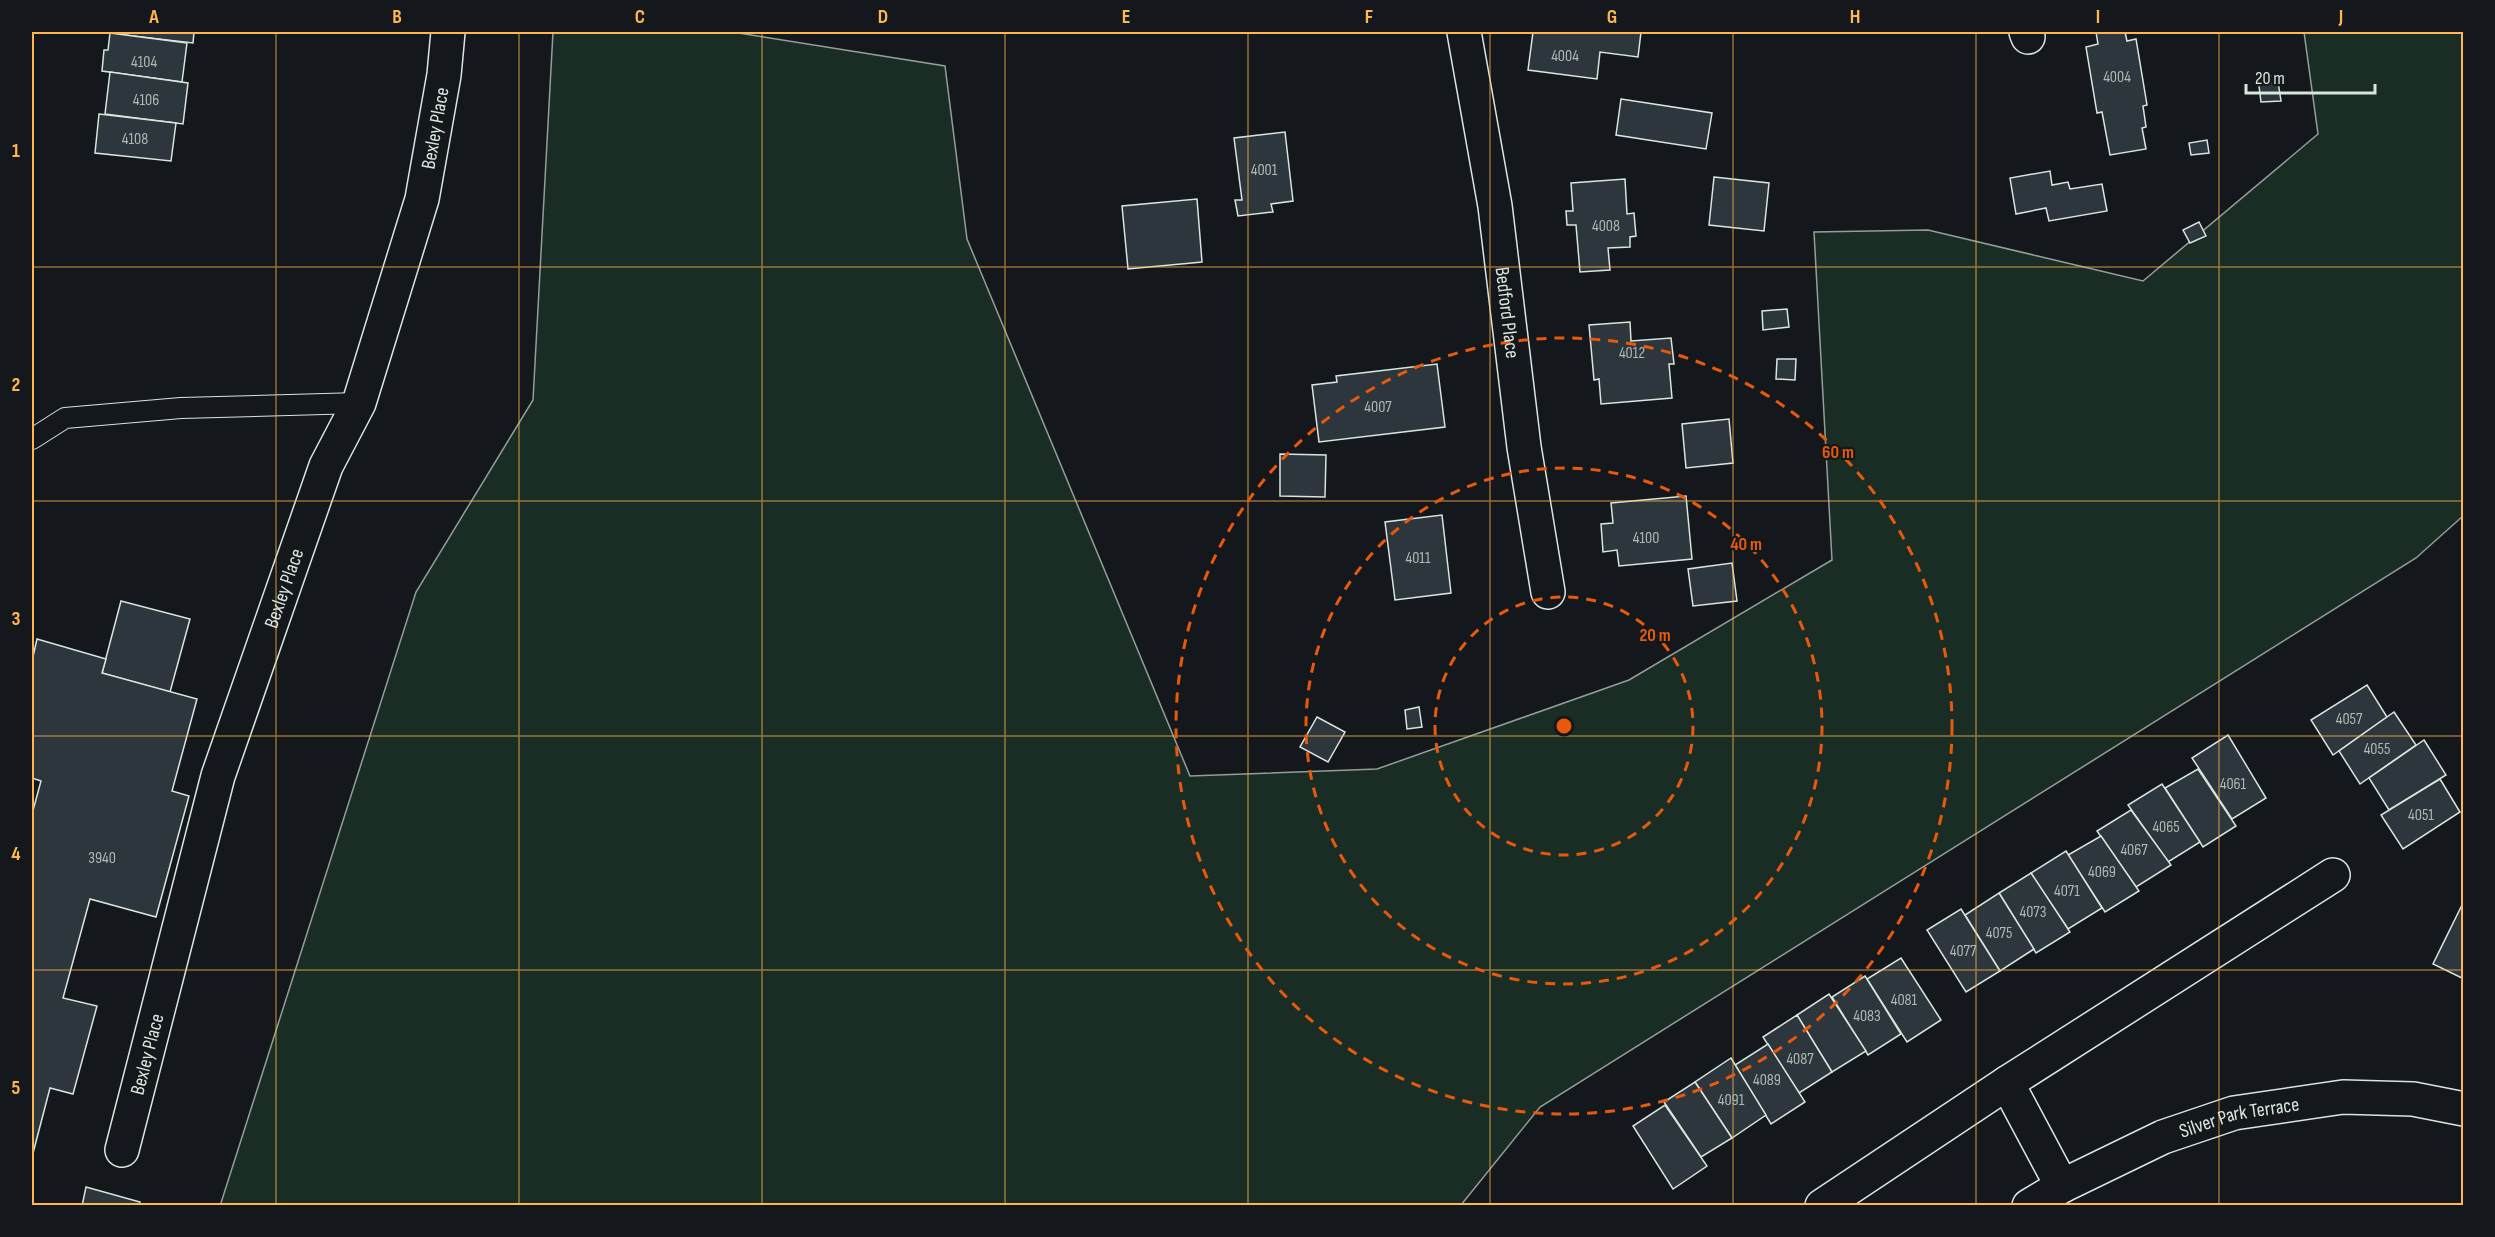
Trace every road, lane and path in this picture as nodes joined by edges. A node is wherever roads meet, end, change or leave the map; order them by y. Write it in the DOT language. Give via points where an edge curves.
graph roads {
  1 [pos="448,32"];
  2 [pos="1464,32"];
  3 [pos="359,403"];
  4 [pos="32,439"];
  5 [pos="1548,592"];
  6 [pos="2333,875"];
  7 [pos="2007,1083"];
  8 [pos="2463,1109"];
  9 [pos="122,1150"];
  10 [pos="2062,1186"];
  11 [pos="1822,1206"];
  12 [pos="2029,1206"];
  1 -- 3 [label="street, Bexley Place" via="422,199"];
  2 -- 5 [label="street, Bedford Place" via="1495,206 1524,447"];
  3 -- 4 [label="lane" via="181,408 65,418"];
  3 -- 9 [label="street, Bexley Place" via="326,466 218,776"];
  6 -- 7 [label="street"];
  7 -- 10 [label="street"];
  7 -- 11 [label="street"];
  8 -- 10 [label="street, Silver Park Terrace" via="2412,1099 2343,1097 2234,1113 2163,1137"];
  10 -- 12 [label="street, Silver Park Terrace"];
}
